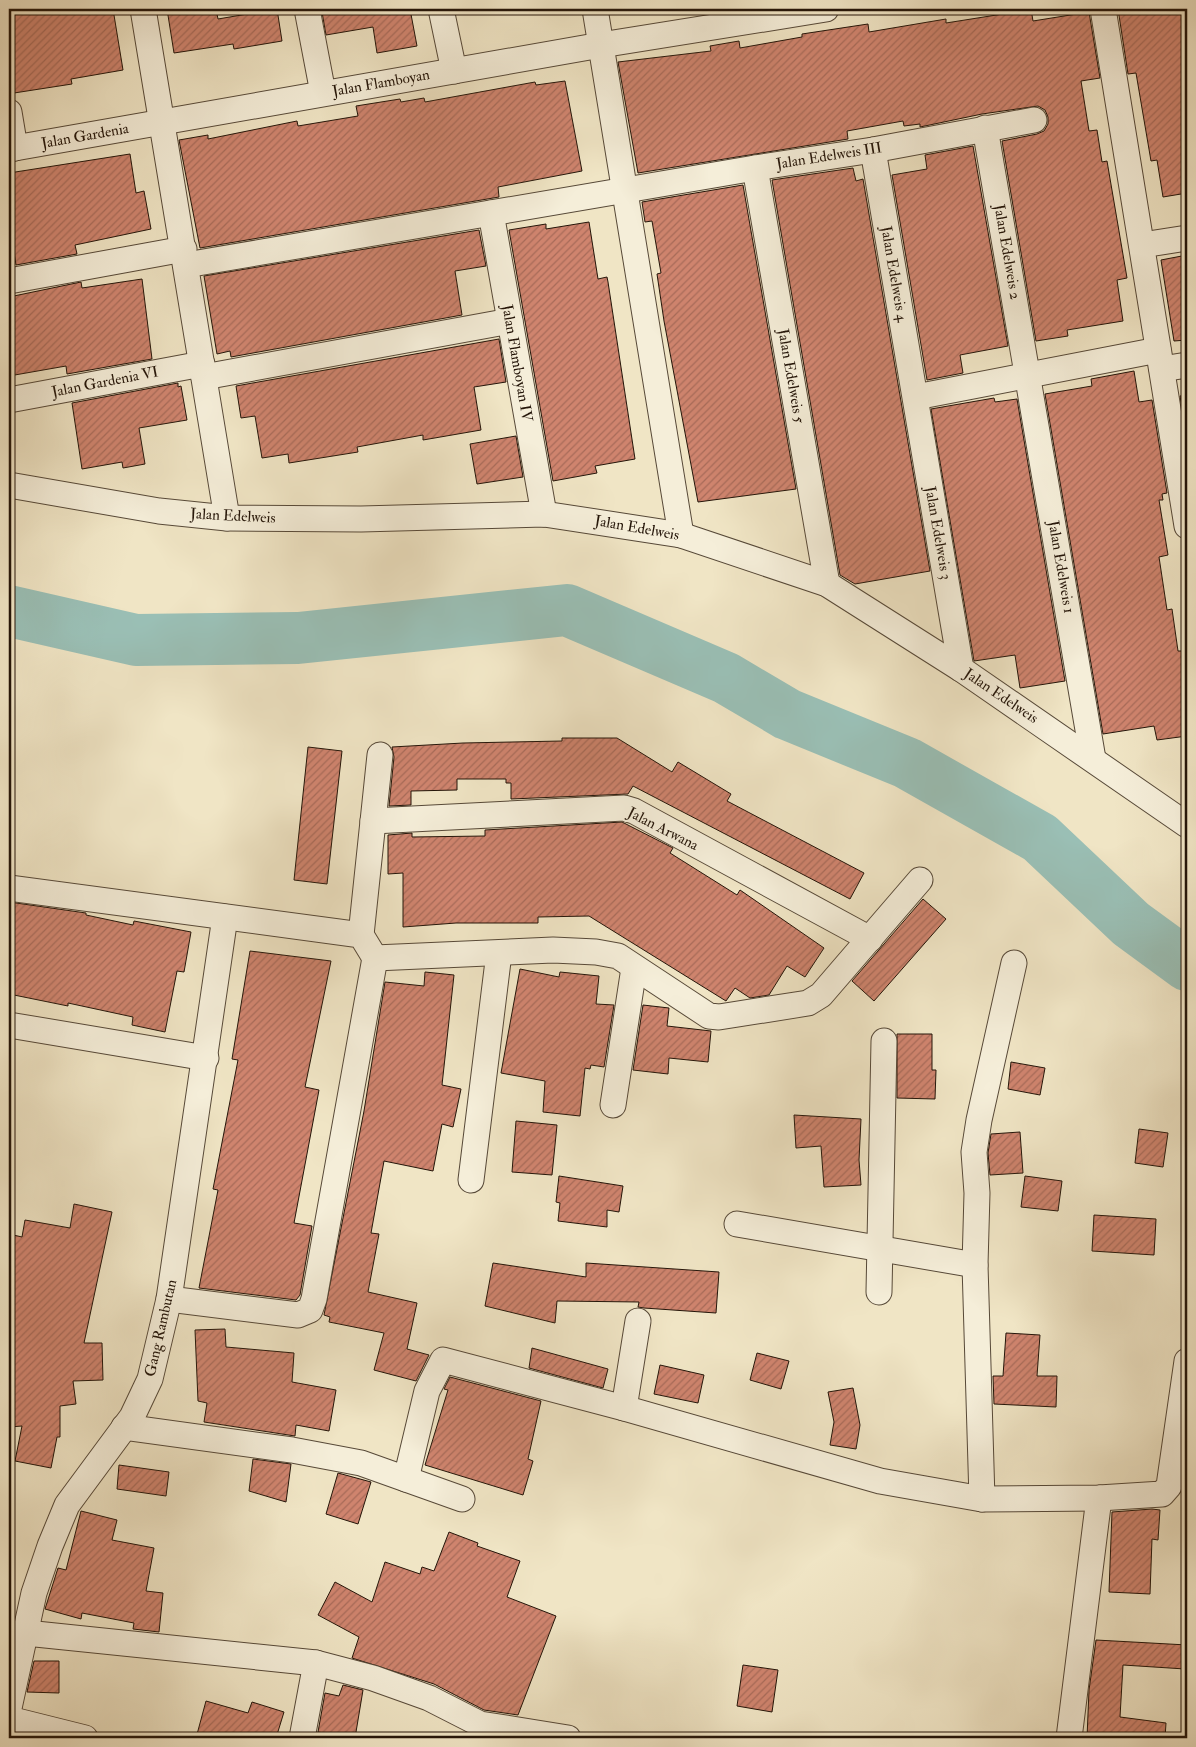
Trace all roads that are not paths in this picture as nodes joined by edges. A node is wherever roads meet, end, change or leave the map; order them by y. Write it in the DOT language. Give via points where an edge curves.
graph roads {
  1 [pos="143,9"];
  2 [pos="307,9"];
  3 [pos="441,9"];
  4 [pos="595,9"];
  5 [pos="826,9"];
  6 [pos="1103,9"];
  7 [pos="764,14"];
  8 [pos="601,45"];
  9 [pos="454,71"];
  10 [pos="323,94"];
  11 [pos="9,112"];
  12 [pos="1034,120"];
  13 [pos="162,122"];
  14 [pos="985,128"];
  15 [pos="12,149"];
  16 [pos="873,150"];
  17 [pos="755,168"];
  18 [pos="624,190"];
  19 [pos="491,213"];
  20 [pos="1187,238"];
  21 [pos="1142,245"];
  22 [pos="185,257"];
  23 [pos="9,281"];
  24 [pos="510,321"];
  25 [pos="1160,360"];
  26 [pos="1187,366"];
  27 [pos="203,370"];
  28 [pos="1028,376"];
  29 [pos="916,397"];
  30 [pos="9,400"];
  31 [pos="9,485"];
  32 [pos="1184,486"];
  33 [pos="544,514"];
  34 [pos="227,518"];
  35 [pos="1187,526"];
  36 [pos="681,535"];
  37 [pos="827,584"];
  38 [pos="961,669"];
  39 [pos="380,755"];
  40 [pos="1093,759"];
  41 [pos="373,821"];
  42 [pos="1187,826"];
  43 [pos="920,880"];
  44 [pos="9,888"];
  45 [pos="225,917"];
  46 [pos="361,935"];
  47 [pos="870,940"];
  48 [pos="500,953"];
  49 [pos="375,958"];
  50 [pos="1014,963"];
  51 [pos="634,968"];
  52 [pos="9,1025"];
  53 [pos="884,1041"];
  54 [pos="206,1058"];
  55 [pos="613,1105"];
  56 [pos="471,1180"];
  57 [pos="737,1224"];
  58 [pos="881,1249"];
  59 [pos="974,1265"];
  60 [pos="879,1292"];
  61 [pos="169,1299"];
  62 [pos="638,1321"];
  63 [pos="1187,1360"];
  64 [pos="624,1408"];
  65 [pos="124,1427"];
  66 [pos="406,1478"];
  67 [pos="462,1498"];
  68 [pos="1099,1498"];
  69 [pos="982,1499"];
  70 [pos="26,1633"];
  71 [pos="316,1662"];
  72 [pos="9,1708"];
  73 [pos="9,1720"];
  74 [pos="478,1731"];
  75 [pos="85,1738"];
  76 [pos="302,1738"];
  77 [pos="568,1738"];
  78 [pos="1069,1738"];
  1 -- 13 [label="street"];
  2 -- 10 [label="street"];
  3 -- 9 [label="street"];
  4 -- 8 [label="street"];
  5 -- 7 [label="street, Jalan Flamboyan"];
  6 -- 21 [label="street"];
  7 -- 8 [label="street, Jalan Flamboyan"];
  8 -- 9 [label="street, Jalan Flamboyan"];
  8 -- 18 [label="street"];
  9 -- 10 [label="street, Jalan Flamboyan"];
  10 -- 13 [label="street, Jalan Flamboyan"];
  11 -- 15 [label="street"];
  12 -- 14 [label="street, Jalan Edelweis III"];
  13 -- 15 [label="street, Jalan Gardenia"];
  13 -- 22 [label="street"];
  14 -- 16 [label="street, Jalan Edelweis III"];
  14 -- 28 [label="street, Jalan Edelweis 2"];
  16 -- 17 [label="street, Jalan Edelweis III"];
  16 -- 29 [label="street, Jalan Edelweis 4"];
  17 -- 18 [label="street, Jalan Edelweis III"];
  17 -- 37 [label="street, Jalan Edelweis 5"];
  18 -- 19 [label="street"];
  18 -- 36 [label="street"];
  19 -- 22 [label="street"];
  19 -- 24 [label="street, Jalan Flamboyan IV"];
  20 -- 21 [label="street"];
  21 -- 25 [label="street"];
  22 -- 23 [label="street"];
  22 -- 27 [label="street"];
  24 -- 27 [label="street, Jalan Gardenia VI"];
  24 -- 33 [label="street, Jalan Flamboyan IV"];
  25 -- 26 [label="street"];
  25 -- 28 [label="street"];
  25 -- 32 [label="street"];
  27 -- 30 [label="street, Jalan Gardenia VI"];
  27 -- 34 [label="street"];
  28 -- 29 [label="street"];
  28 -- 40 [label="street, Jalan Edelweis 1"];
  29 -- 38 [label="street, Jalan Edelweis 3"];
  31 -- 34 [label="street, Jalan Edelweis" via="159,511"];
  32 -- 35 [label="street"];
  33 -- 34 [label="street, Jalan Edelweis" via="361,519"];
  33 -- 36 [label="street, Jalan Edelweis"];
  36 -- 37 [label="street, Jalan Edelweis"];
  37 -- 38 [label="street, Jalan Edelweis"];
  38 -- 40 [label="street, Jalan Edelweis"];
  39 -- 41 [label="street"];
  40 -- 42 [label="street, Jalan Edelweis"];
  41 -- 46 [label="street"];
  41 -- 47 [label="street, Jalan Arwana" via="624,808"];
  43 -- 47 [label="street"];
  44 -- 45 [label="street"];
  45 -- 46 [label="street"];
  45 -- 54 [label="street, Gang Rambutan"];
  46 -- 49 [label="street"];
  47 -- 51 [label="street" via="808,1004 728,1015 709,1016"];
  48 -- 49 [label="street"];
  48 -- 51 [label="street" via="596,952 618,956"];
  48 -- 56 [label="street"];
  49 -- 61 [label="street" via="310,1310 298,1315"];
  50 -- 59 [label="street" via="974,1152 977,1193"];
  51 -- 55 [label="street"];
  52 -- 54 [label="street"];
  53 -- 58 [label="street"];
  54 -- 61 [label="street, Gang Rambutan"];
  57 -- 58 [label="street"];
  58 -- 59 [label="street"];
  58 -- 60 [label="street"];
  59 -- 69 [label="street"];
  61 -- 65 [label="street, Gang Rambutan" via="150,1379"];
  62 -- 64 [label="street"];
  63 -- 68 [label="street" via="1166,1491 1162,1494"];
  64 -- 66 [label="street" via="443,1360 427,1391"];
  64 -- 69 [label="street" via="880,1481"];
  65 -- 66 [label="street" via="292,1450 361,1463"];
  65 -- 70 [label="street, Gang Rambutan" via="67,1505 37,1584"];
  66 -- 67 [label="street"];
  68 -- 69 [label="street"];
  68 -- 78 [label="street"];
  70 -- 71 [label="street"];
  70 -- 72 [label="street, Gang Rambutan"];
  71 -- 74 [label="street" via="374,1678 428,1698"];
  71 -- 76 [label="street"];
  73 -- 75 [label="street"];
  74 -- 77 [label="street"];
}
